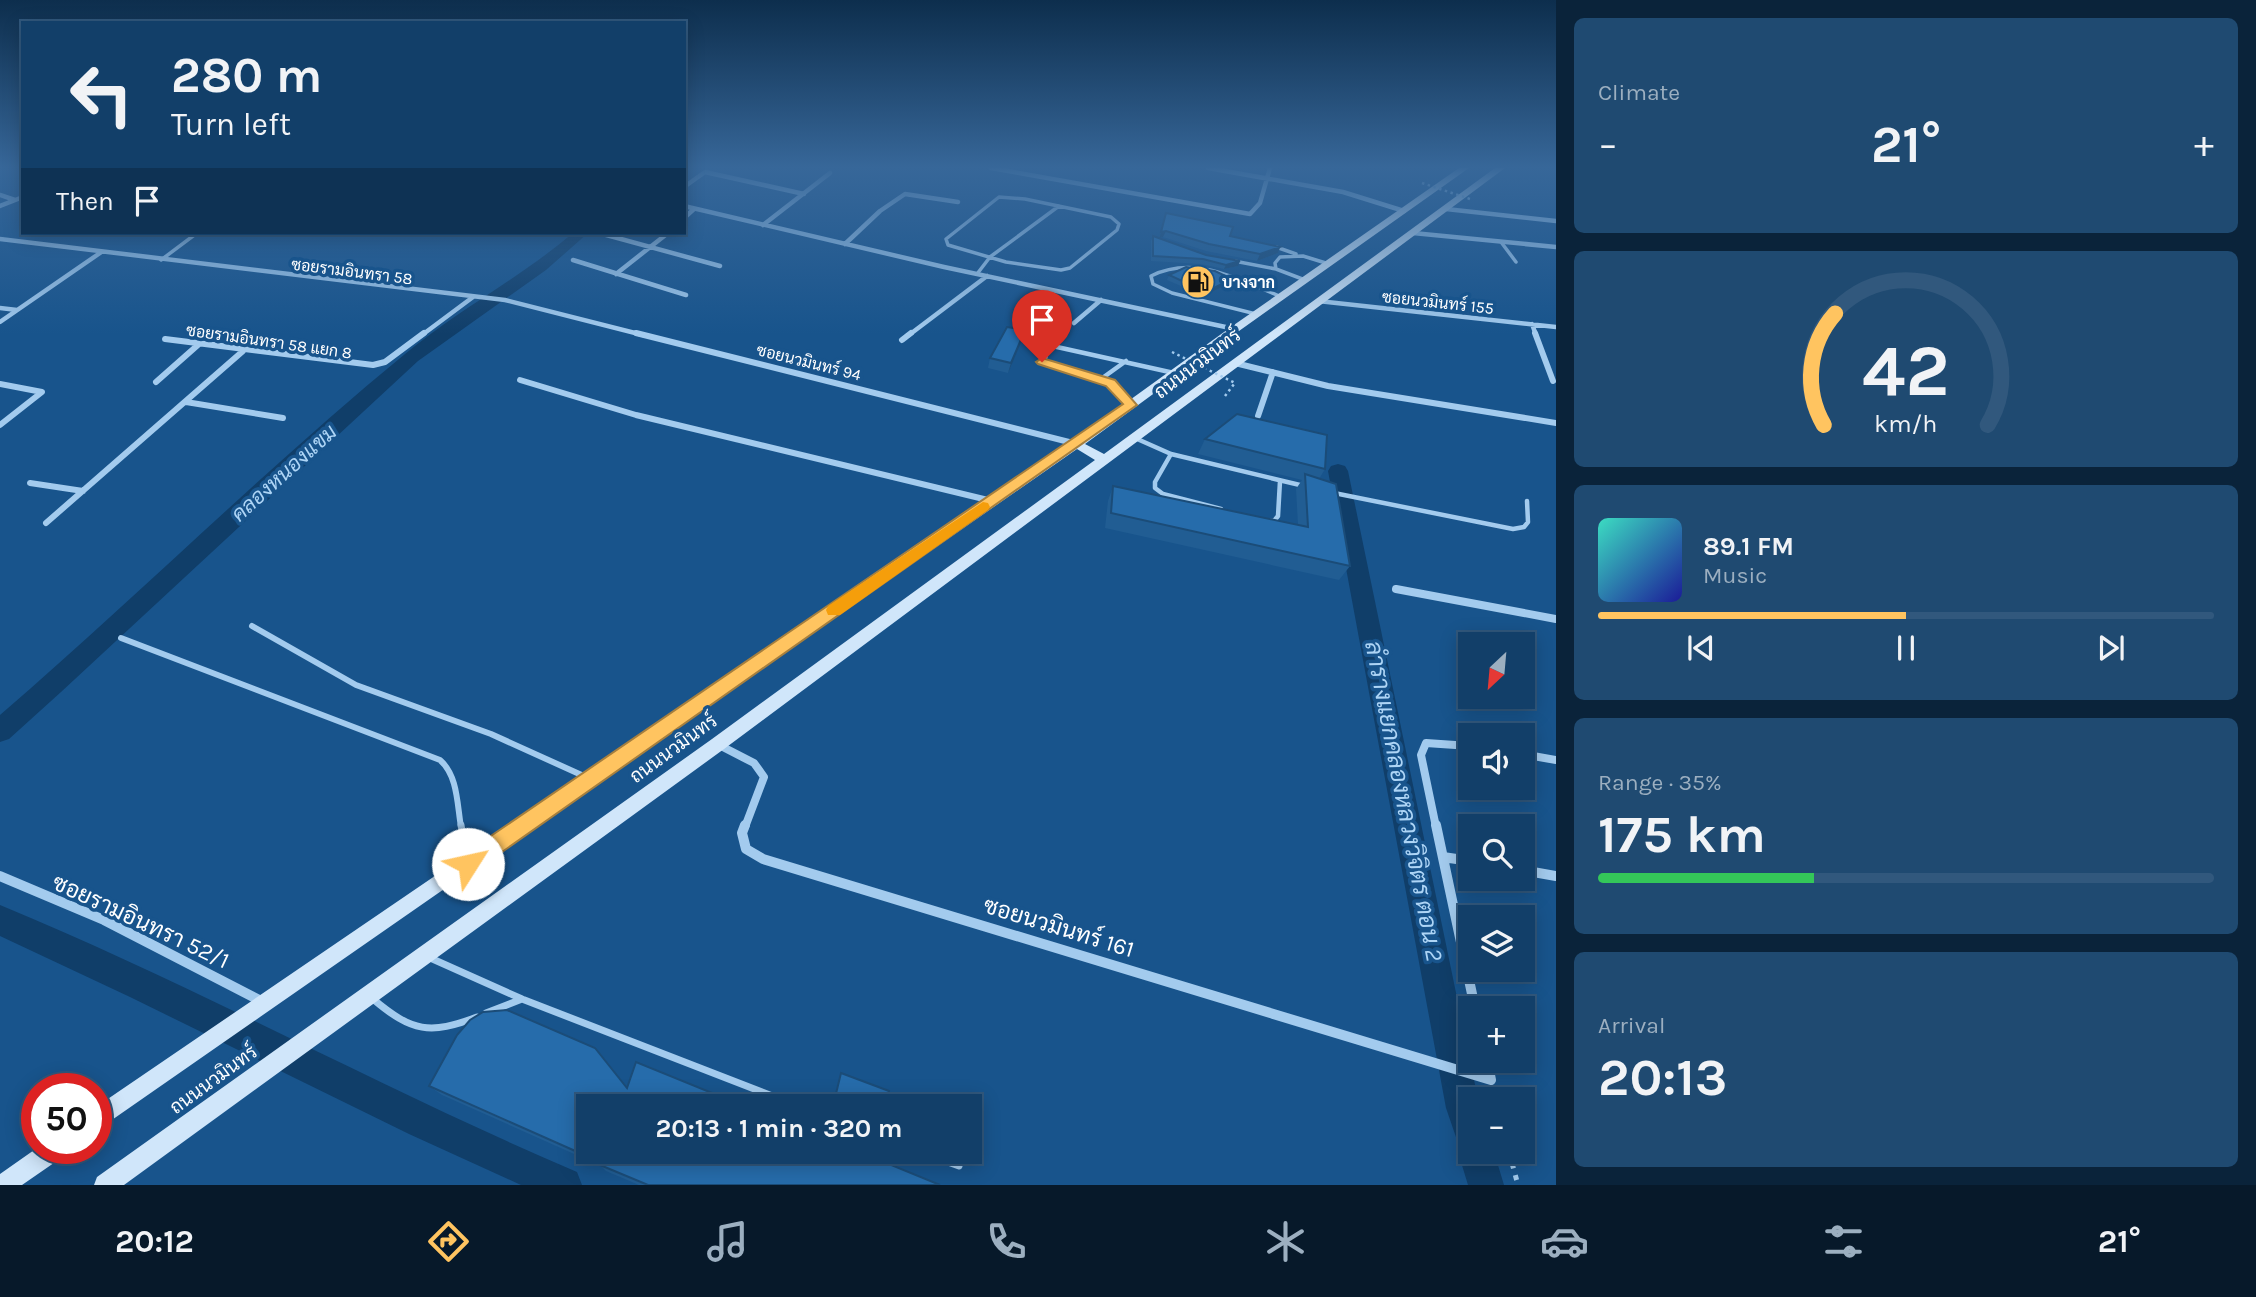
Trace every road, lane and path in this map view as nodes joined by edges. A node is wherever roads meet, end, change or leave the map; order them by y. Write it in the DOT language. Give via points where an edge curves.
graph roads {
  1 [pos="756,223"];
  2 [pos="867,223"];
  3 [pos="966,223"];
  4 [pos="1036,223"];
  5 [pos="1117,223"];
  6 [pos="1387,223"];
  7 [pos="1427,223"];
  8 [pos="763,225"];
  9 [pos="1413,233"];
  10 [pos="194,235"];
  11 [pos="607,235"];
  12 [pos="666,235"];
  13 [pos="0,239"];
  14 [pos="1501,242"];
  15 [pos="845,244"];
  16 [pos="1264,244"];
  17 [pos="653,246"];
  18 [pos="1556,247"];
  19 [pos="101,253"];
  20 [pos="1299,255"];
  21 [pos="990,257"];
  22 [pos="161,260"];
  23 [pos="573,260"];
  24 [pos="1231,260"];
  25 [pos="1516,262"];
  26 [pos="1329,264"];
  27 [pos="720,266"];
  28 [pos="1276,269"];
  29 [pos="616,274"];
  30 [pos="977,274"];
  31 [pos="987,276"];
  32 [pos="1305,280"];
  33 [pos="686,295"];
  34 [pos="476,297"];
  35 [pos="1282,297"];
  36 [pos="1101,300"];
  37 [pos="1318,301"];
  38 [pos="534,307"];
  39 [pos="0,308"];
  40 [pos="17,310"];
  41 [pos="1256,314"];
  42 [pos="0,322"];
  43 [pos="1074,323"];
  44 [pos="1532,324"];
  45 [pos="1556,327"];
  46 [pos="1235,329"];
  47 [pos="165,339"];
  48 [pos="902,340"];
  49 [pos="199,344"];
  50 [pos="243,351"];
  51 [pos="1172,352"];
  52 [pos="1126,361"];
  53 [pos="1235,363"];
  54 [pos="1273,372"];
  55 [pos="1174,373"];
  56 [pos="1101,379"];
  57 [pos="520,380"];
  58 [pos="1553,381"];
  59 [pos="156,382"];
  60 [pos="0,384"];
  61 [pos="1225,396"];
  62 [pos="186,402"];
  63 [pos="1130,405"];
  64 [pos="1258,416"];
  65 [pos="283,418"];
  66 [pos="1556,423"];
  67 [pos="0,425"];
  68 [pos="1135,438"];
  69 [pos="1077,444"];
  70 [pos="1171,454"];
  71 [pos="1105,460"];
  72 [pos="1280,481"];
  73 [pos="30,483"];
  74 [pos="1317,489"];
  75 [pos="83,491"];
  76 [pos="1329,492"];
  77 [pos="992,501"];
  78 [pos="1527,501"];
  79 [pos="1226,510"];
  80 [pos="1265,520"];
  81 [pos="46,523"];
  82 [pos="1396,589"];
  83 [pos="1556,619"];
  84 [pos="252,626"];
  85 [pos="121,638"];
  86 [pos="718,744"];
  87 [pos="1458,745"];
  88 [pos="1535,756"];
  89 [pos="1556,760"];
  90 [pos="590,779"];
  91 [pos="1443,857"];
  92 [pos="1458,860"];
  93 [pos="468,864"];
  94 [pos="1535,872"];
  95 [pos="0,876"];
  96 [pos="1556,876"];
  97 [pos="424,955"];
  98 [pos="368,994"];
  99 [pos="1472,996"];
  100 [pos="522,999"];
  101 [pos="264,1003"];
  102 [pos="1458,1072"];
  103 [pos="1464,1073"];
  104 [pos="1489,1073"];
  105 [pos="768,1094"];
  106 [pos="112,1109"];
  107 [pos="34,1164"];
  108 [pos="953,1164"];
  109 [pos="1512,1164"];
  110 [pos="959,1166"];
  111 [pos="4,1185"];
  112 [pos="105,1185"];
  113 [pos="1518,1185"];
  1 -- 8 [label="street"];
  2 -- 15 [label="street"];
  3 -- 21 [label="lane" via="946,239 954,248"];
  4 -- 21 [label="lane"];
  5 -- 21 [label="lane" via="1117,230 1066,270"];
  6 -- 26 [label="main road, ถนนนวมินทร์"];
  7 -- 9 [label="main road, ถนนนวมินทร์"];
  8 -- 15 [label="street"];
  9 -- 14 [label="street"];
  9 -- 37 [label="main road, ถนนนวมินทร์"];
  10 -- 22 [label="lane"];
  11 -- 17 [label="street"];
  12 -- 17 [label="street"];
  13 -- 19 [label="street, ซอยรามอินทรา 58"];
  14 -- 18 [label="street"];
  14 -- 25 [label="lane"];
  15 -- 30 [label="street"];
  16 -- 20 [label="lane"];
  17 -- 27 [label="street"];
  17 -- 29 [label="street"];
  19 -- 22 [label="street, ซอยรามอินทรา 58"];
  19 -- 40 [label="street"];
  20 -- 26 [label="lane"];
  20 -- 28 [label="lane" via="1280,257"];
  21 -- 30 [label="lane"];
  22 -- 34 [label="street, ซอยรามอินทรา 58"];
  23 -- 29 [label="street"];
  24 -- 28 [label="lane"];
  26 -- 32 [label="main road, ถนนนวมินทร์"];
  28 -- 32 [label="lane"];
  29 -- 33 [label="street"];
  30 -- 31 [label="street"];
  31 -- 36 [label="street"];
  31 -- 48 [label="street"];
  32 -- 35 [label="main road, ถนนนวมินทร์"];
  34 -- 38 [label="street, ซอยรามอินทรา 58"];
  34 -- 50 [label="street, ซอยรามอินทรา 58 แยก 8" via="385,362 373,365"];
  35 -- 41 [label="main road, ถนนนวมินทร์"];
  35 -- 41 [label="lane" via="1193,266 1166,267 1151,276 1153,284 1172,293"];
  36 -- 43 [label="street"];
  36 -- 46 [label="street"];
  37 -- 44 [label="street, ซอยนวมินทร์ 155"];
  37 -- 53 [label="main road, ถนนนวมินทร์"];
  38 -- 69 [label="street, ซอยนวมินทร์ 94"];
  39 -- 40 [label="street"];
  40 -- 42 [label="street"];
  41 -- 46 [label="main road, ถนนนวมินทร์"];
  44 -- 45 [label="street, ซอยนวมินทร์ 155"];
  44 -- 58 [label="street"];
  46 -- 55 [label="main road, ถนนนวมินทร์"];
  47 -- 49 [label="street, ซอยรามอินทรา 58 แยก 8"];
  49 -- 50 [label="street, ซอยรามอินทรา 58 แยก 8"];
  49 -- 59 [label="street"];
  50 -- 62 [label="street"];
  51 -- 61 [label="path, bridge" via="1235,383"];
  52 -- 55 [label="lane"];
  52 -- 56 [label="lane"];
  52 -- 56 [label="lane" via="1048,345 1044,363"];
  53 -- 54 [label="street"];
  53 -- 68 [label="main road, ถนนนวมินทร์"];
  54 -- 64 [label="street"];
  54 -- 66 [label="street" via="1328,386"];
  55 -- 63 [label="main road, ถนนนวมินทร์"];
  56 -- 63 [label="lane" via="1111,383"];
  57 -- 77 [label="street" via="636,415"];
  60 -- 67 [label="street" via="42,392"];
  62 -- 65 [label="street"];
  62 -- 75 [label="street"];
  63 -- 69 [label="main road, ถนนนวมินทร์"];
  68 -- 70 [label="lane"];
  68 -- 71 [label="main road, ถนนนวมินทร์"];
  69 -- 71 [label="main road"];
  69 -- 77 [label="main road, ถนนนวมินทร์"];
  70 -- 72 [label="lane"];
  70 -- 79 [label="lane" via="1155,488"];
  71 -- 86 [label="main road, ถนนนวมินทร์"];
  72 -- 74 [label="lane"];
  72 -- 80 [label="lane" via="1278,516 1274,521"];
  73 -- 75 [label="street"];
  75 -- 81 [label="street"];
  76 -- 78 [label="lane" via="1513,528 1528,522"];
  77 -- 90 [label="main road, ถนนนวมินทร์"];
  82 -- 83 [label="street"];
  84 -- 90 [label="lane" via="356,685 491,734"];
  85 -- 93 [label="lane" via="440,760 453,779"];
  86 -- 97 [label="main road, ถนนนวมินทร์"];
  86 -- 102 [label="street, ซอยนวมินทร์ 161" via="754,763 764,777 742,833 746,849 763,859"];
  87 -- 91 [label="street" via="1426,743 1421,755"];
  88 -- 89 [label="street"];
  90 -- 93 [label="main road, ถนนนวมินทร์"];
  91 -- 92 [label="street"];
  91 -- 99 [label="street"];
  93 -- 101 [label="main road, ถนนนวมินทร์"];
  94 -- 96 [label="street"];
  95 -- 101 [label="street, ซอยรามอินทรา 52/1" via="104,920"];
  97 -- 98 [label="main road, ถนนนวมินทร์"];
  97 -- 100 [label="lane"];
  98 -- 100 [label="lane" via="400,1023 422,1029 454,1026"];
  98 -- 112 [label="main road, ถนนนวมินทร์"];
  100 -- 105 [label="lane"];
  101 -- 106 [label="main road, ถนนนวมินทร์"];
  103 -- 104 [label="street, ซอยนวมินทร์ 161" via="1491,1080"];
  107 -- 111 [label="main road"];
  108 -- 110 [label="lane"];
  109 -- 113 [label="path"];
}
